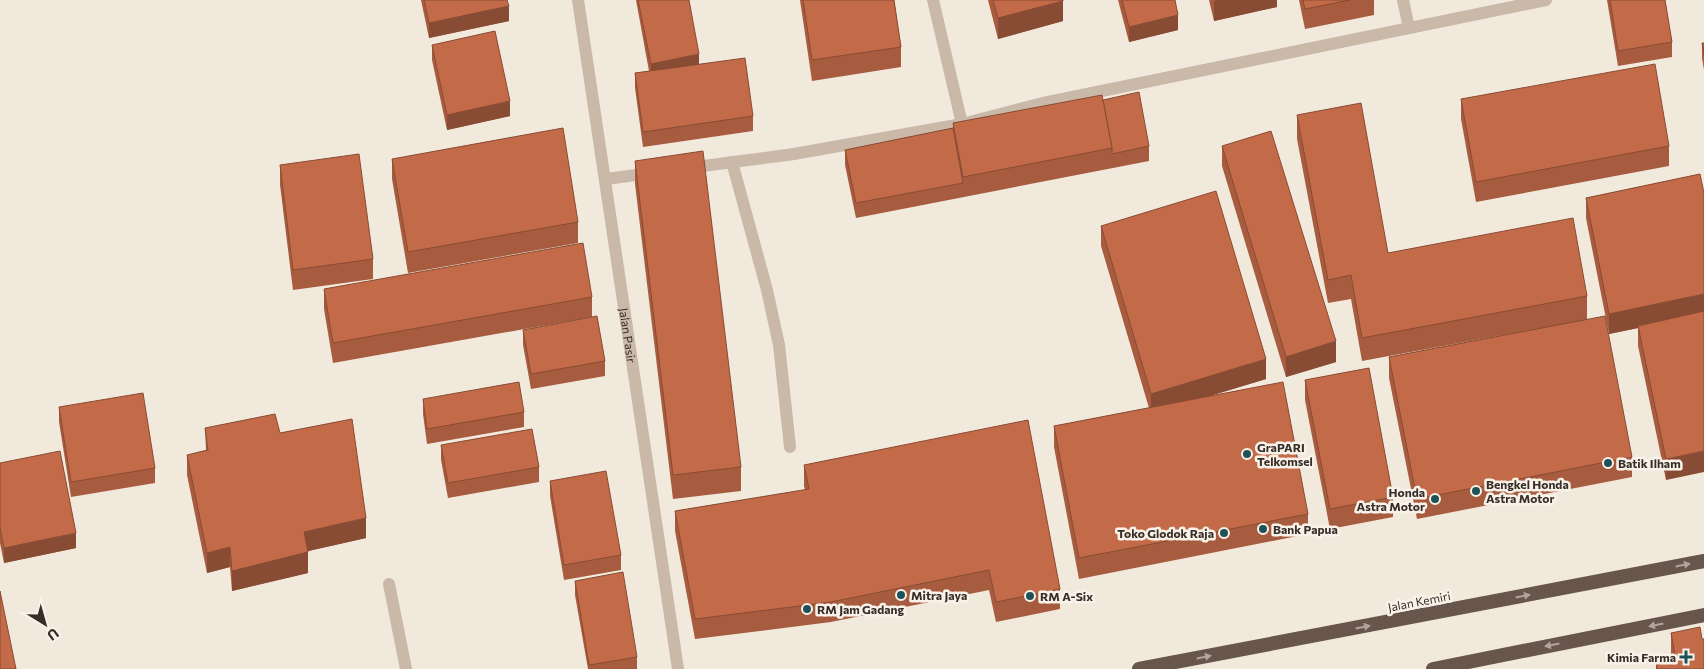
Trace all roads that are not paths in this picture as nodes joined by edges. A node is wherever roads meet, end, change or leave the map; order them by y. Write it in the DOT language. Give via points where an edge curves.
graph roads {
  1 [pos="578,0"];
  2 [pos="933,0"];
  3 [pos="1403,0"];
  4 [pos="1546,0"];
  5 [pos="1409,28"];
  6 [pos="962,124"];
  7 [pos="732,162"];
  8 [pos="606,179"];
  9 [pos="790,447"];
  10 [pos="1704,561"];
  11 [pos="389,584"];
  12 [pos="1704,615"];
  13 [pos="406,669"];
  14 [pos="678,669"];
  15 [pos="1139,669"];
  16 [pos="1433,669"];
  1 -- 8 [label="street, Jalan Pasir"];
  2 -- 6 [label="street"];
  3 -- 5 [label="street"];
  4 -- 5 [label="street"];
  5 -- 6 [label="street" via="1043,103"];
  6 -- 7 [label="street"];
  7 -- 8 [label="street"];
  7 -- 9 [label="street" via="779,344"];
  8 -- 14 [label="street, Jalan Pasir"];
  15 -- 10 [label="highway, Jalan Kemiri, one-way"];
  11 -- 13 [label="street"];
  12 -- 16 [label="highway, one-way"];
}
